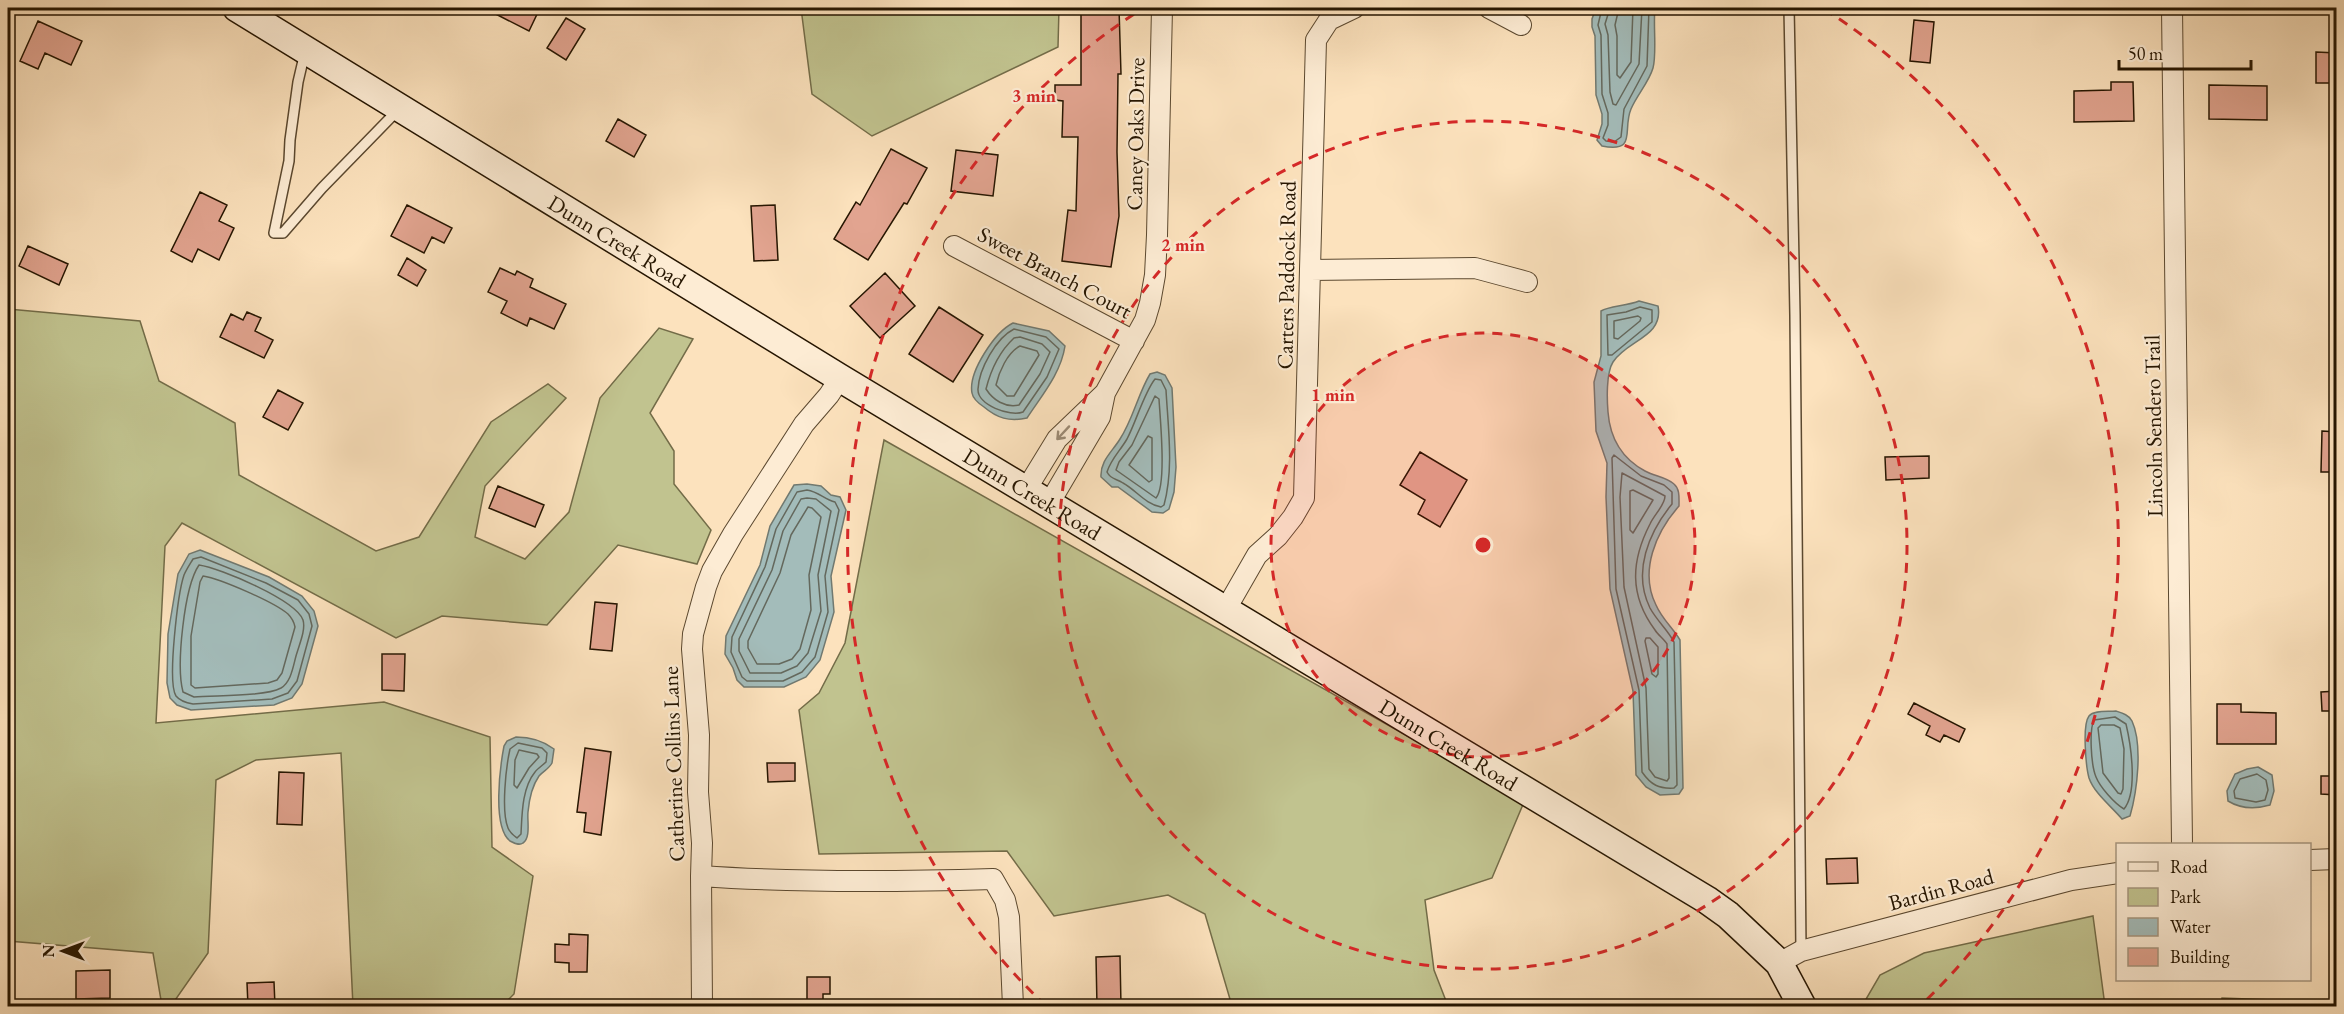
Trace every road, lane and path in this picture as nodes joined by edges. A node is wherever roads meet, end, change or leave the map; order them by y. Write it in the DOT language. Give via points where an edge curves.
graph roads {
  1 [pos="237,8"];
  2 [pos="1162,8"];
  3 [pos="1354,8"];
  4 [pos="1489,8"];
  5 [pos="1789,8"];
  6 [pos="2172,8"];
  7 [pos="1521,25"];
  8 [pos="306,50"];
  9 [pos="401,107"];
  10 [pos="954,246"];
  11 [pos="1310,270"];
  12 [pos="1527,282"];
  13 [pos="1134,340"];
  14 [pos="840,378"];
  15 [pos="1105,393"];
  16 [pos="1027,488"];
  17 [pos="1050,502"];
  18 [pos="1226,609"];
  19 [pos="2182,843"];
  20 [pos="2337,859"];
  21 [pos="2311,860"];
  22 [pos="2116,873"];
  23 [pos="701,876"];
  24 [pos="1790,957"];
  25 [pos="702,1006"];
  26 [pos="1013,1006"];
  27 [pos="1802,1006"];
  1 -- 8 [label="street, Dunn Creek Road"];
  2 -- 13 [label="street, Caney Oaks Drive" via="1155,275 1145,320"];
  3 -- 11 [label="street, Carters Paddock Road" via="1329,20 1316,40"];
  4 -- 7 [label="street"];
  5 -- 24 [label="lane" via="1795,303"];
  6 -- 19 [label="street, Lincoln Sendero Trail"];
  8 -- 9 [label="street, Dunn Creek Road"];
  8 -- 9 [label="lane" via="298,82 290,161 274,233 283,233"];
  9 -- 14 [label="street, Dunn Creek Road"];
  10 -- 13 [label="street, Sweet Branch Court"];
  11 -- 12 [label="street" via="1475,268"];
  11 -- 18 [label="street, Carters Paddock Road" via="1304,498 1278,536 1257,555"];
  13 -- 15 [label="street, Caney Oaks Drive"];
  14 -- 16 [label="street, Dunn Creek Road"];
  14 -- 23 [label="street, Catherine Collins Lane" via="804,424 739,524 712,571 703,596 692,649 699,735"];
  15 -- 16 [label="street, Caney Oaks Drive, one-way" via="1057,439"];
  15 -- 17 [label="street, Caney Oaks Drive" via="1100,417"];
  16 -- 17 [label="street, Dunn Creek Road"];
  17 -- 18 [label="street, Dunn Creek Road"];
  18 -- 24 [label="street, Dunn Creek Road" via="1707,900"];
  20 -- 21 [label="street"];
  22 -- 24 [label="street, Bardin Road" via="2071,880"];
  23 -- 25 [label="street"];
  23 -- 26 [label="street, Catherine Collins Lane" via="798,882 993,879 1009,917"];
  24 -- 27 [label="street, Dunn Creek Road"];
}
